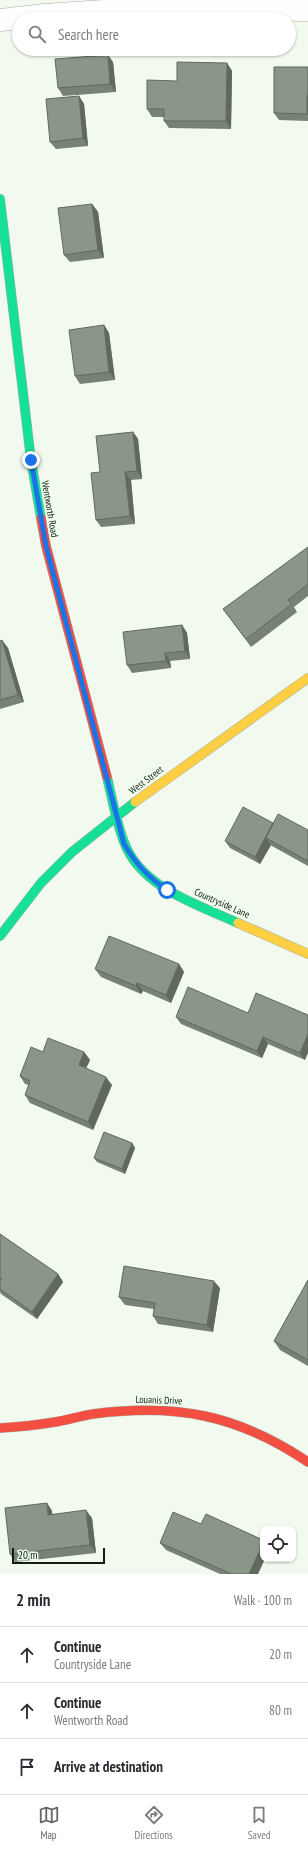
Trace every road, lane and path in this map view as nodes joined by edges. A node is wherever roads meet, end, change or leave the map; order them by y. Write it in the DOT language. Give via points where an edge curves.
graph roads {
  1 [pos="308,10"];
  2 [pos="89,12"];
  3 [pos="12,19"];
  4 [pos="0,20"];
  5 [pos="0,199"];
  6 [pos="308,678"];
  7 [pos="116,816"];
  8 [pos="0,936"];
  9 [pos="308,954"];
  10 [pos="0,1428"];
  11 [pos="308,1462"];
  1 -- 2 [label="street" via="149,8"];
  3 -- 4 [label="street"];
  5 -- 7 [label="street, Wentworth Road" via="37,503"];
  6 -- 7 [label="street, West Street"];
  7 -- 8 [label="street, West Street" via="56,866"];
  7 -- 9 [label="street, Countryside Lane" via="124,844 136,864 154,881 192,902"];
  10 -- 11 [label="street, Louanis Drive" via="142,1409 182,1411 242,1426 279,1443"];
}
